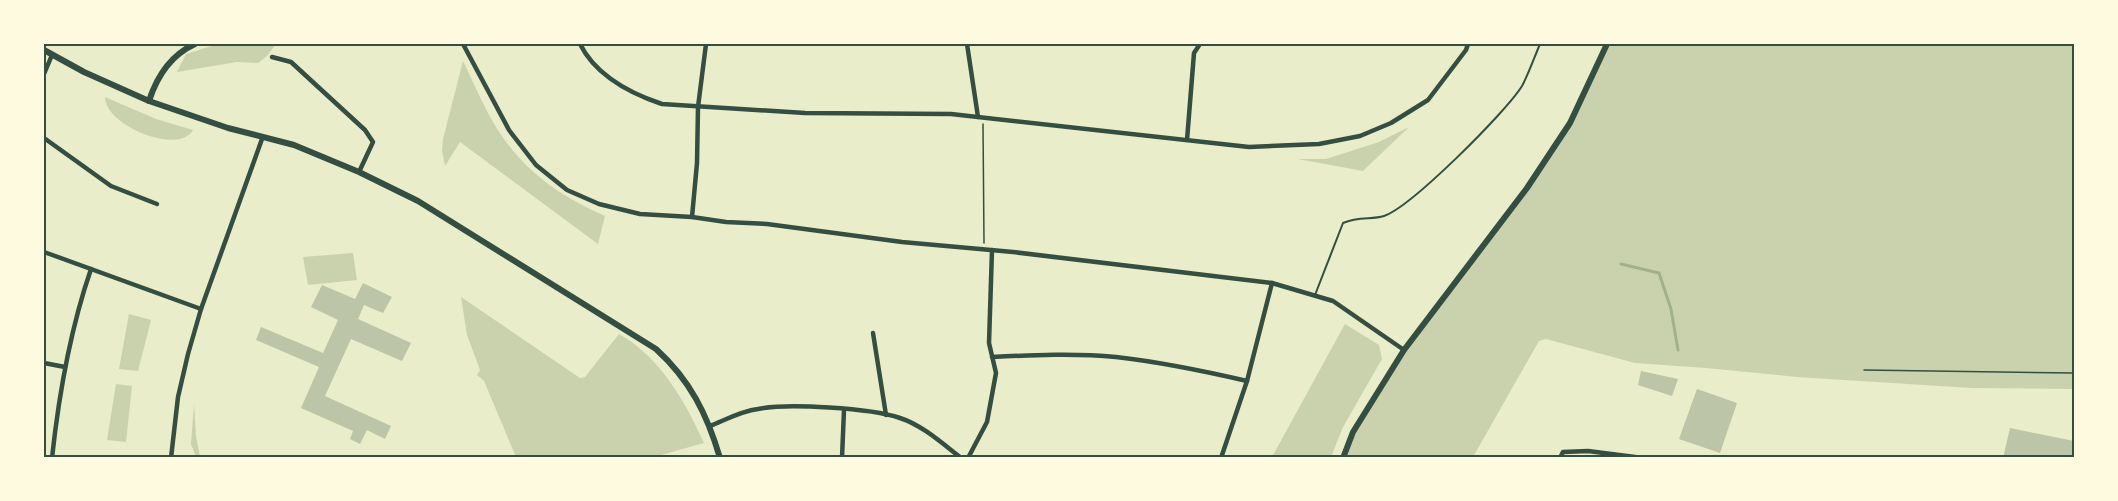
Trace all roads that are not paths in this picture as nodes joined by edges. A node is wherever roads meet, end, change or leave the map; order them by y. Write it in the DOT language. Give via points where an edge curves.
graph roads {
  1 [pos="195,44"];
  2 [pos="464,44"];
  3 [pos="580,44"];
  4 [pos="706,44"];
  5 [pos="967,44"];
  6 [pos="1200,44"];
  7 [pos="1468,44"];
  8 [pos="1540,44"];
  9 [pos="1607,44"];
  10 [pos="44,50"];
  11 [pos="52,55"];
  12 [pos="272,57"];
  13 [pos="44,74"];
  14 [pos="149,101"];
  15 [pos="698,106"];
  16 [pos="980,117"];
  17 [pos="44,138"];
  18 [pos="262,139"];
  19 [pos="1187,140"];
  20 [pos="359,172"];
  21 [pos="157,204"];
  22 [pos="692,217"];
  23 [pos="992,250"];
  24 [pos="44,252"];
  25 [pos="92,269"];
  26 [pos="1272,283"];
  27 [pos="1315,295"];
  28 [pos="201,309"];
  29 [pos="873,333"];
  30 [pos="1404,350"];
  31 [pos="992,357"];
  32 [pos="44,363"];
  33 [pos="65,368"];
  34 [pos="1247,381"];
  35 [pos="844,410"];
  36 [pos="886,415"];
  37 [pos="710,426"];
  38 [pos="52,458"];
  39 [pos="171,458"];
  40 [pos="720,458"];
  41 [pos="842,458"];
  42 [pos="962,458"];
  43 [pos="968,458"];
  44 [pos="1221,458"];
  45 [pos="1343,458"];
  46 [pos="1560,458"];
  47 [pos="1644,458"];
  1 -- 14 [label="street" via="172,60 158,78"];
  2 -- 22 [label="street" via="509,130 536,165 567,190 599,204 640,214"];
  3 -- 15 [label="street" via="614,83 662,104"];
  4 -- 15 [label="street"];
  5 -- 16 [label="street"];
  6 -- 19 [label="street" via="1194,53"];
  7 -- 19 [label="street" via="1428,100 1391,123 1360,136 1319,144 1249,147"];
  8 -- 27 [label="lane" via="1513,99 1452,162 1401,207 1383,216 1343,223"];
  9 -- 30 [label="street" via="1570,123 1527,188"];
  10 -- 11 [label="street"];
  11 -- 13 [label="street"];
  11 -- 14 [label="street"];
  12 -- 20 [label="street" via="291,62 365,130 373,142"];
  14 -- 18 [label="street"];
  15 -- 16 [label="street"];
  15 -- 22 [label="street"];
  16 -- 19 [label="street"];
  17 -- 21 [label="street" via="111,186"];
  18 -- 20 [label="street" via="294,146"];
  18 -- 28 [label="street"];
  20 -- 37 [label="street" via="418,201 656,349 693,391"];
  22 -- 23 [label="street"];
  23 -- 26 [label="street"];
  23 -- 31 [label="street"];
  24 -- 25 [label="street"];
  25 -- 28 [label="street"];
  25 -- 33 [label="street" via="78,308"];
  26 -- 27 [label="street"];
  26 -- 34 [label="street"];
  27 -- 30 [label="street" via="1351,311"];
  28 -- 39 [label="street" via="182,379"];
  29 -- 36 [label="street"];
  30 -- 45 [label="street" via="1353,432"];
  31 -- 34 [label="street" via="1114,357"];
  31 -- 43 [label="street" via="996,373 987,422"];
  32 -- 33 [label="street"];
  33 -- 38 [label="street"];
  34 -- 44 [label="street"];
  35 -- 36 [label="street"];
  35 -- 37 [label="street" via="755,409"];
  35 -- 41 [label="street"];
  36 -- 42 [label="street" via="912,423"];
  37 -- 40 [label="street"];
  46 -- 47 [label="street" via="1563,452 1588,451"];
}
